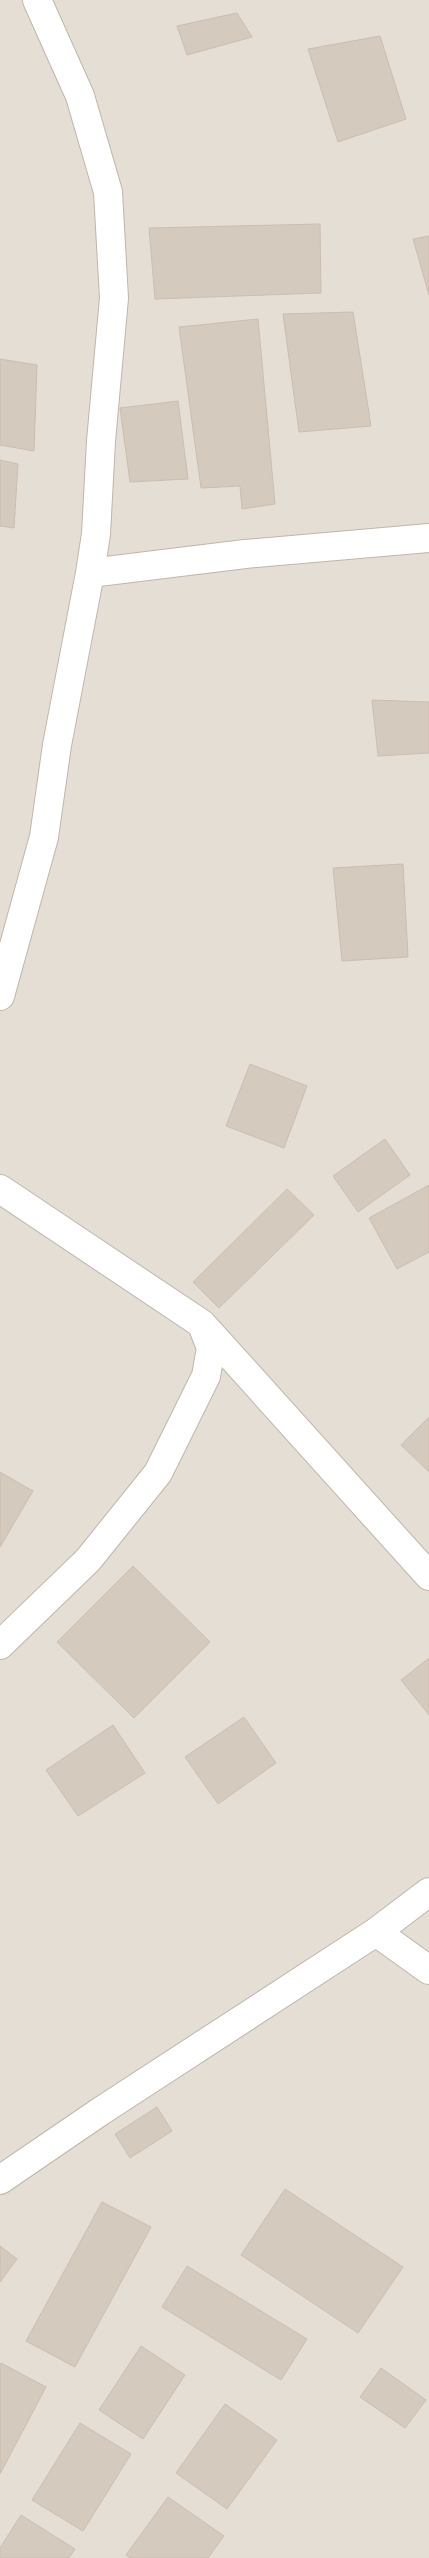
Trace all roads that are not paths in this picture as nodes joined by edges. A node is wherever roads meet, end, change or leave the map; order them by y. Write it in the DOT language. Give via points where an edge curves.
graph roads {
  1 [pos="37,0"];
  2 [pos="429,538"];
  3 [pos="90,573"];
  4 [pos="0,996"];
  5 [pos="0,1189"];
  6 [pos="202,1324"];
  7 [pos="429,1576"];
  8 [pos="0,1645"];
  9 [pos="429,1892"];
  10 [pos="376,1932"];
  11 [pos="429,1970"];
  12 [pos="0,2180"];
  1 -- 3 [label="street" via="80,96 108,192 114,298 96,534"];
  2 -- 3 [label="street" via="245,554"];
  3 -- 4 [label="street" via="57,745 44,837"];
  5 -- 6 [label="street"];
  6 -- 7 [label="street"];
  6 -- 8 [label="street" via="211,1348 206,1376 158,1473 88,1560"];
  9 -- 10 [label="street"];
  10 -- 11 [label="street"];
  10 -- 12 [label="street"];
}
